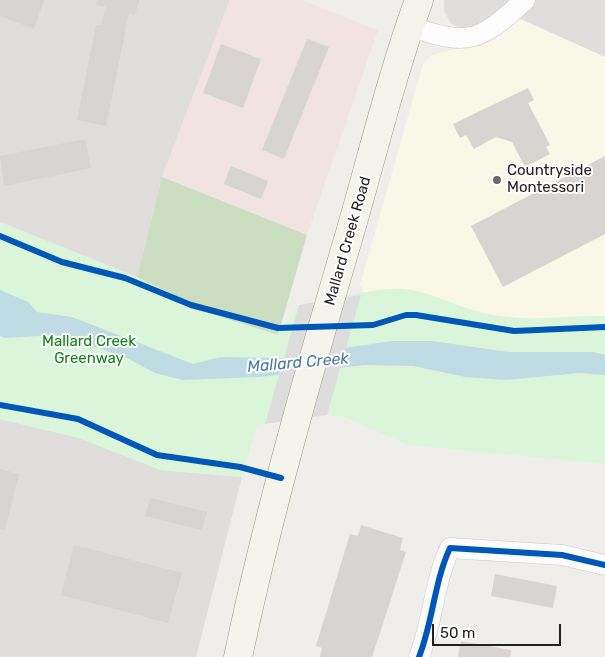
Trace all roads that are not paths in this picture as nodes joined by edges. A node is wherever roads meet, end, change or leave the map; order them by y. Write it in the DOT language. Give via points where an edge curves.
graph roads {
  1 [pos="419,0"];
  2 [pos="525,0"];
  3 [pos="409,26"];
  4 [pos="605,565"];
  5 [pos="238,657"];
  6 [pos="419,657"];
  1 -- 3 [label="main road, Mallard Creek Road"];
  2 -- 3 [label="street" via="493,27 473,36 445,38"];
  3 -- 5 [label="main road, Mallard Creek Road" via="257,567"];
  4 -- 6 [label="street" via="562,555 450,548 426,643"];
}
